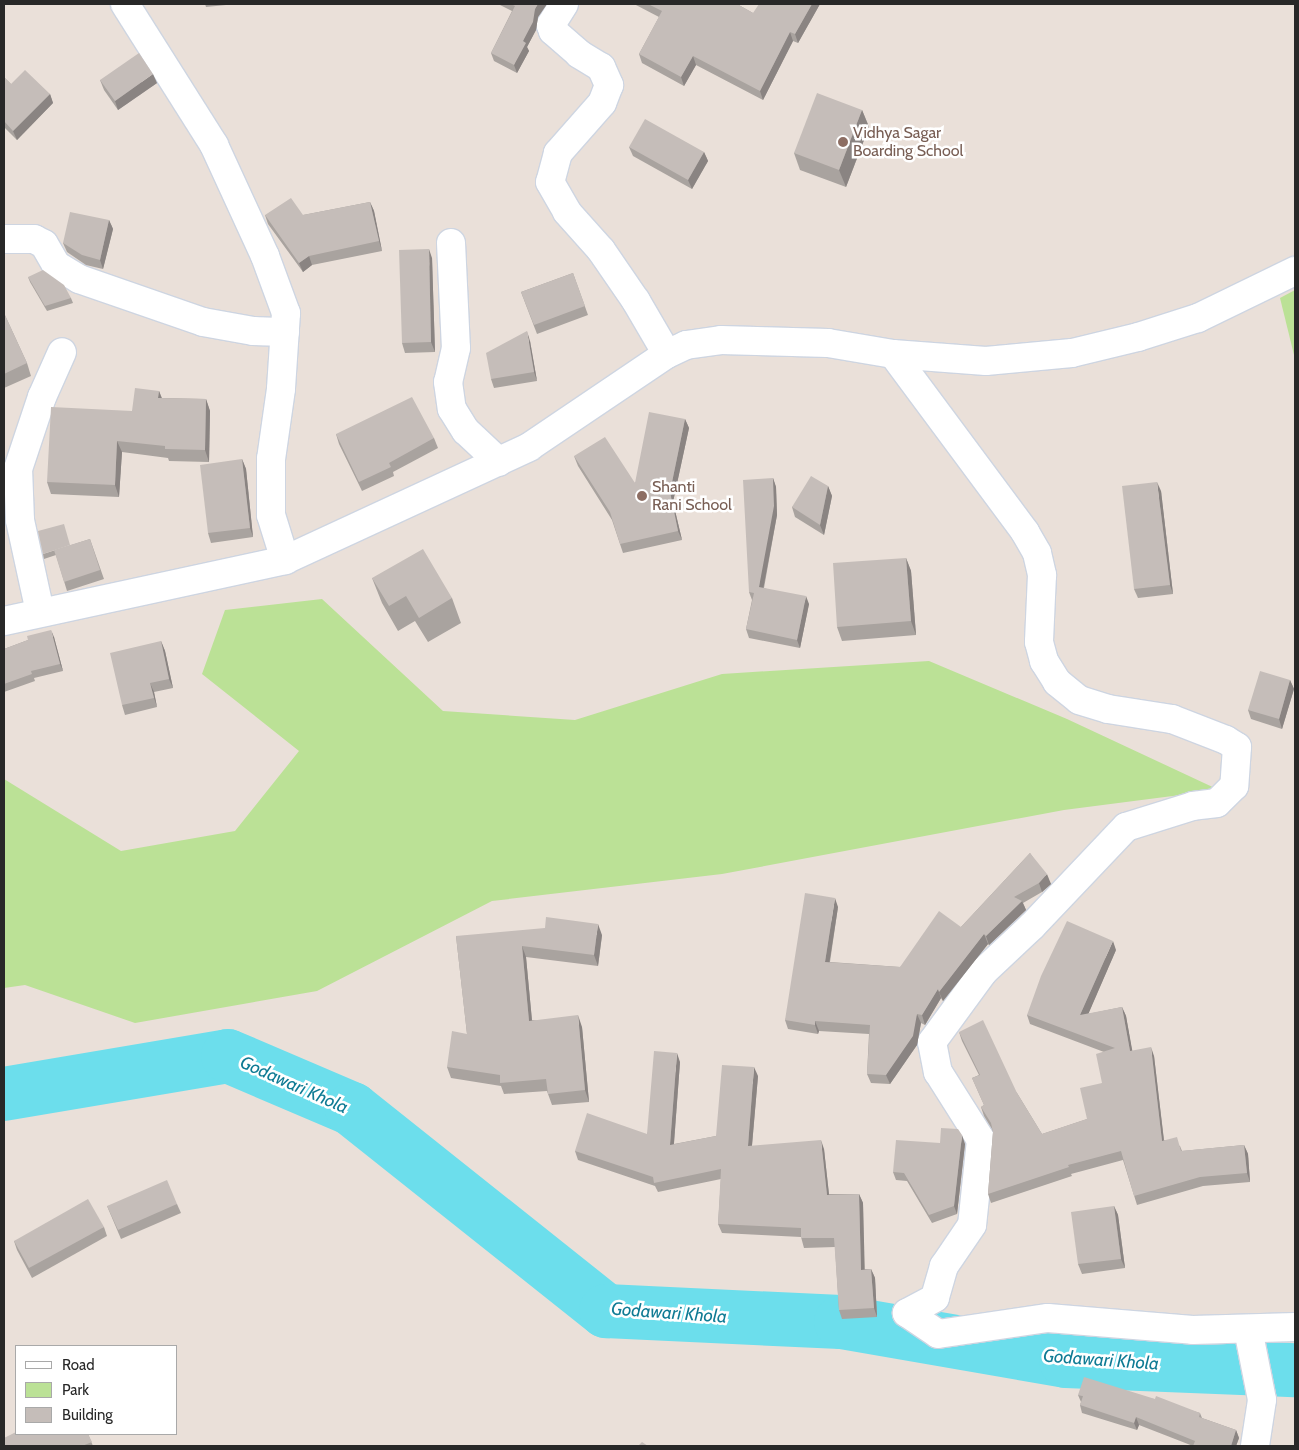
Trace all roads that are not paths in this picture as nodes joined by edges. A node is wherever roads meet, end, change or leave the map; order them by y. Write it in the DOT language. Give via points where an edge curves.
graph roads {
  1 [pos="125,4"];
  2 [pos="564,4"];
  3 [pos="4,239"];
  4 [pos="451,243"];
  5 [pos="1295,271"];
  6 [pos="285,332"];
  7 [pos="62,352"];
  8 [pos="667,354"];
  9 [pos="893,354"];
  10 [pos="499,462"];
  11 [pos="284,560"];
  12 [pos="40,612"];
  13 [pos="4,621"];
  14 [pos="1295,1327"];
  15 [pos="1248,1330"];
  16 [pos="1254,1446"];
  1 -- 6 [label="street" via="214,145 265,256 286,313"];
  2 -- 8 [label="street" via="551,25 553,31 579,54 601,67 609,85 602,103 558,154 550,182 567,212 601,250 636,301"];
  3 -- 6 [label="street" via="34,239 44,244 56,265 74,277 203,322 253,331"];
  4 -- 10 [label="street" via="456,348 448,382 452,409 466,431"];
  5 -- 9 [label="street" via="1198,318 1072,354 986,361"];
  6 -- 11 [label="street" via="271,459 271,515"];
  7 -- 12 [label="street" via="42,397 18,469 20,520"];
  8 -- 9 [label="street" via="686,345 721,340 828,343"];
  8 -- 10 [label="street" via="530,447"];
  9 -- 15 [label="street" via="1025,532 1037,553 1042,575 1039,642 1044,661 1058,682 1079,700 1108,709 1172,719 1237,747 1234,786 1217,803 1193,806 1126,827 1032,926 984,971 932,1042 938,1072 982,1140 972,1225 944,1266 935,1298 906,1313 938,1334 1048,1318 1194,1330"];
  10 -- 11 [label="street"];
  11 -- 12 [label="street"];
  12 -- 13 [label="street"];
  14 -- 15 [label="street"];
  15 -- 16 [label="street" via="1262,1400"];
}
